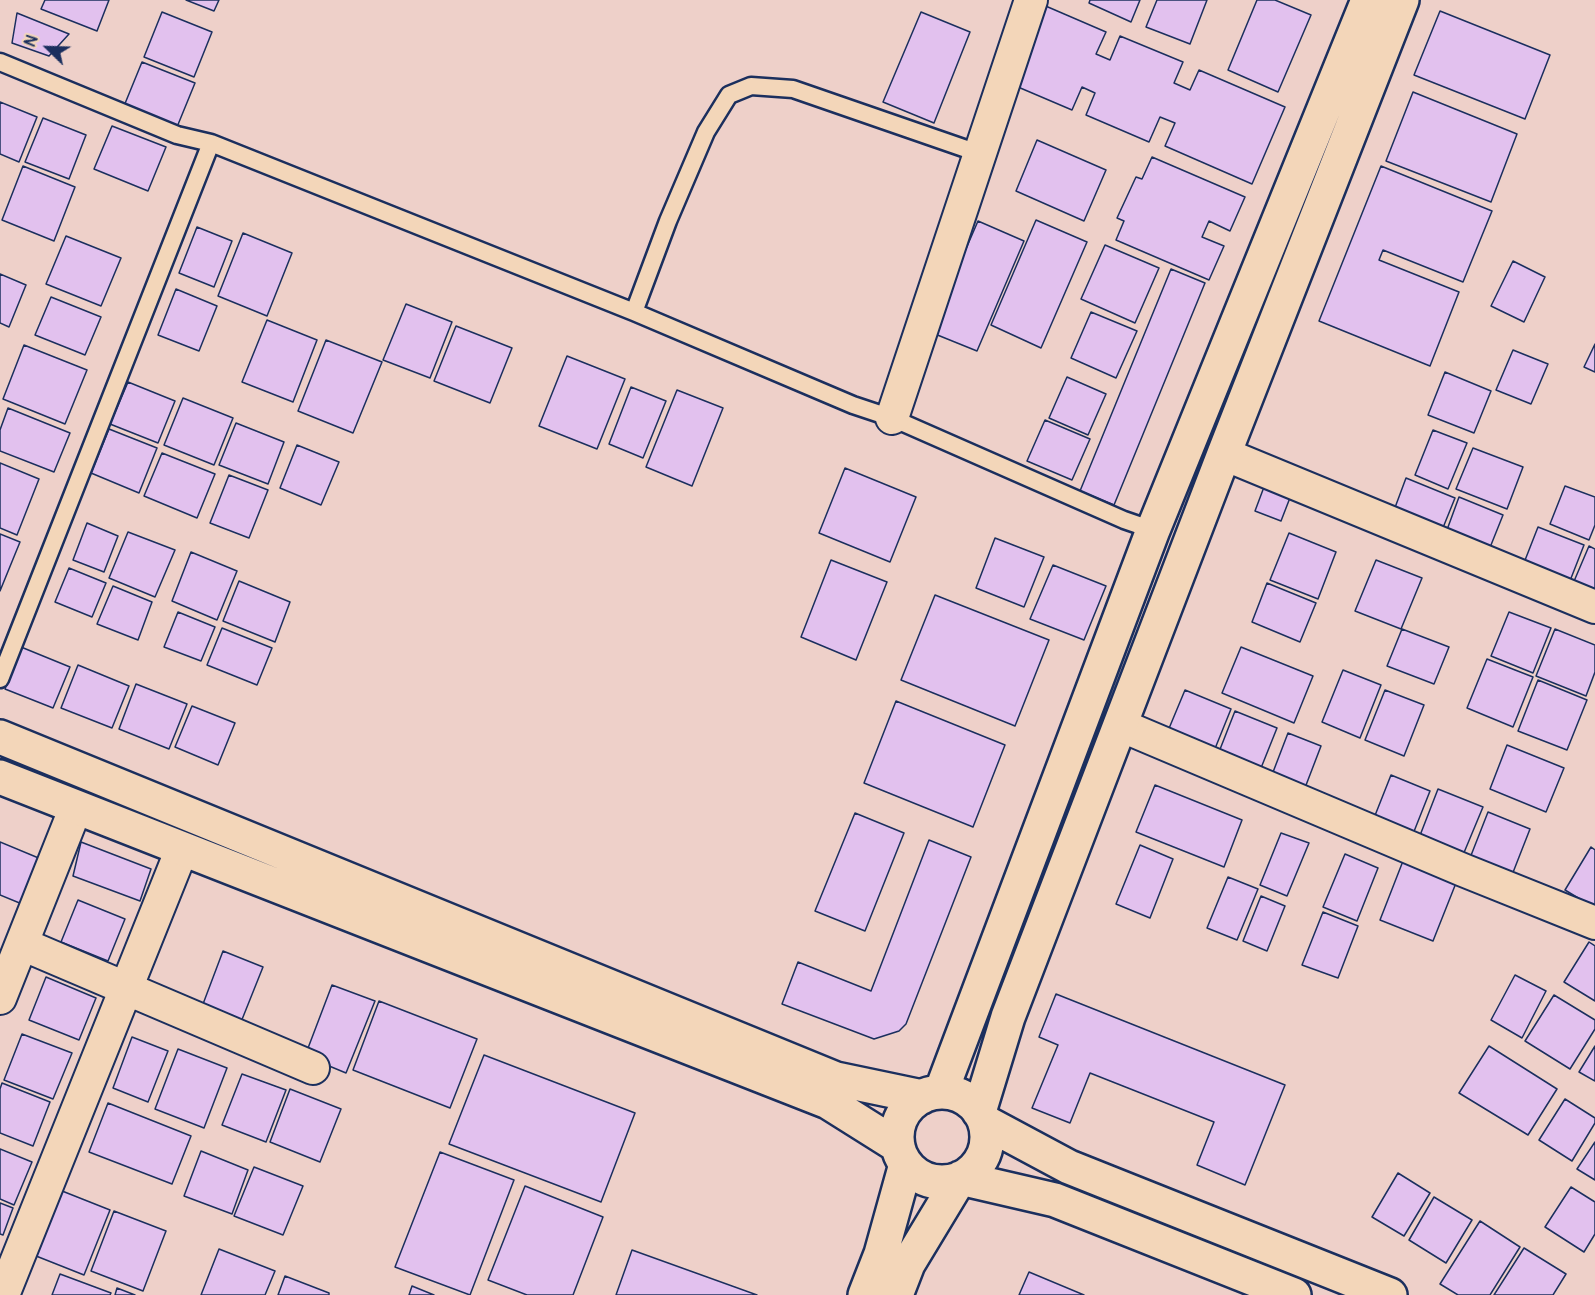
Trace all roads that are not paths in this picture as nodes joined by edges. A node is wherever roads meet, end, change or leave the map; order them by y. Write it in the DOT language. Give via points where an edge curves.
graph roads {
  1 [pos="1031,0"];
  2 [pos="1368,0"];
  3 [pos="1401,0"];
  4 [pos="0,62"];
  5 [pos="211,143"];
  6 [pos="978,153"];
  7 [pos="633,312"];
  8 [pos="892,418"];
  9 [pos="1224,454"];
  10 [pos="1153,530"];
  11 [pos="1595,608"];
  12 [pos="0,679"];
  13 [pos="1120,725"];
  14 [pos="0,737"];
  15 [pos="0,777"];
  16 [pos="76,807"];
  17 [pos="182,849"];
  18 [pos="1595,923"];
  19 [pos="22,944"];
  20 [pos="125,988"];
  21 [pos="0,998"];
  22 [pos="313,1068"];
  23 [pos="931,1095"];
  24 [pos="982,1117"];
  25 [pos="902,1155"];
  26 [pos="960,1178"];
  27 [pos="9,1256"];
  28 [pos="3,1295"];
  29 [pos="865,1295"];
  30 [pos="896,1295"];
  31 [pos="1294,1295"];
  32 [pos="1390,1295"];
  1 -- 6 [label="street"];
  2 -- 10 [label="street"];
  3 -- 9 [label="street"];
  4 -- 5 [label="lane" via="177,135"];
  5 -- 7 [label="lane"];
  5 -- 12 [label="lane"];
  6 -- 7 [label="lane" via="793,89 751,86 729,95 706,132"];
  6 -- 8 [label="street"];
  7 -- 8 [label="lane"];
  8 -- 10 [label="lane"];
  9 -- 11 [label="street"];
  9 -- 13 [label="street"];
  10 -- 23 [label="street"];
  13 -- 18 [label="street"];
  13 -- 24 [label="street" via="1008,1017"];
  14 -- 23 [label="street" via="836,1079"];
  15 -- 16 [label="street"];
  16 -- 17 [label="street"];
  16 -- 19 [label="street"];
  17 -- 20 [label="street"];
  17 -- 25 [label="street" via="828,1102"];
  19 -- 20 [label="street"];
  19 -- 21 [label="street"];
  20 -- 22 [label="street"];
  20 -- 27 [label="street"];
  23 -- 24 [label="street" via="957,1095"];
  23 -- 25 [label="street" via="909,1106 902,1116 897,1131"];
  24 -- 26 [label="street" via="987,1138 983,1156 974,1169"];
  24 -- 32 [label="street" via="1069,1167"];
  25 -- 26 [label="street" via="918,1175 929,1181"];
  25 -- 29 [label="street" via="881,1254"];
  26 -- 30 [label="street" via="908,1264"];
  26 -- 31 [label="street" via="1055,1200"];
  27 -- 28 [label="street"];
}
